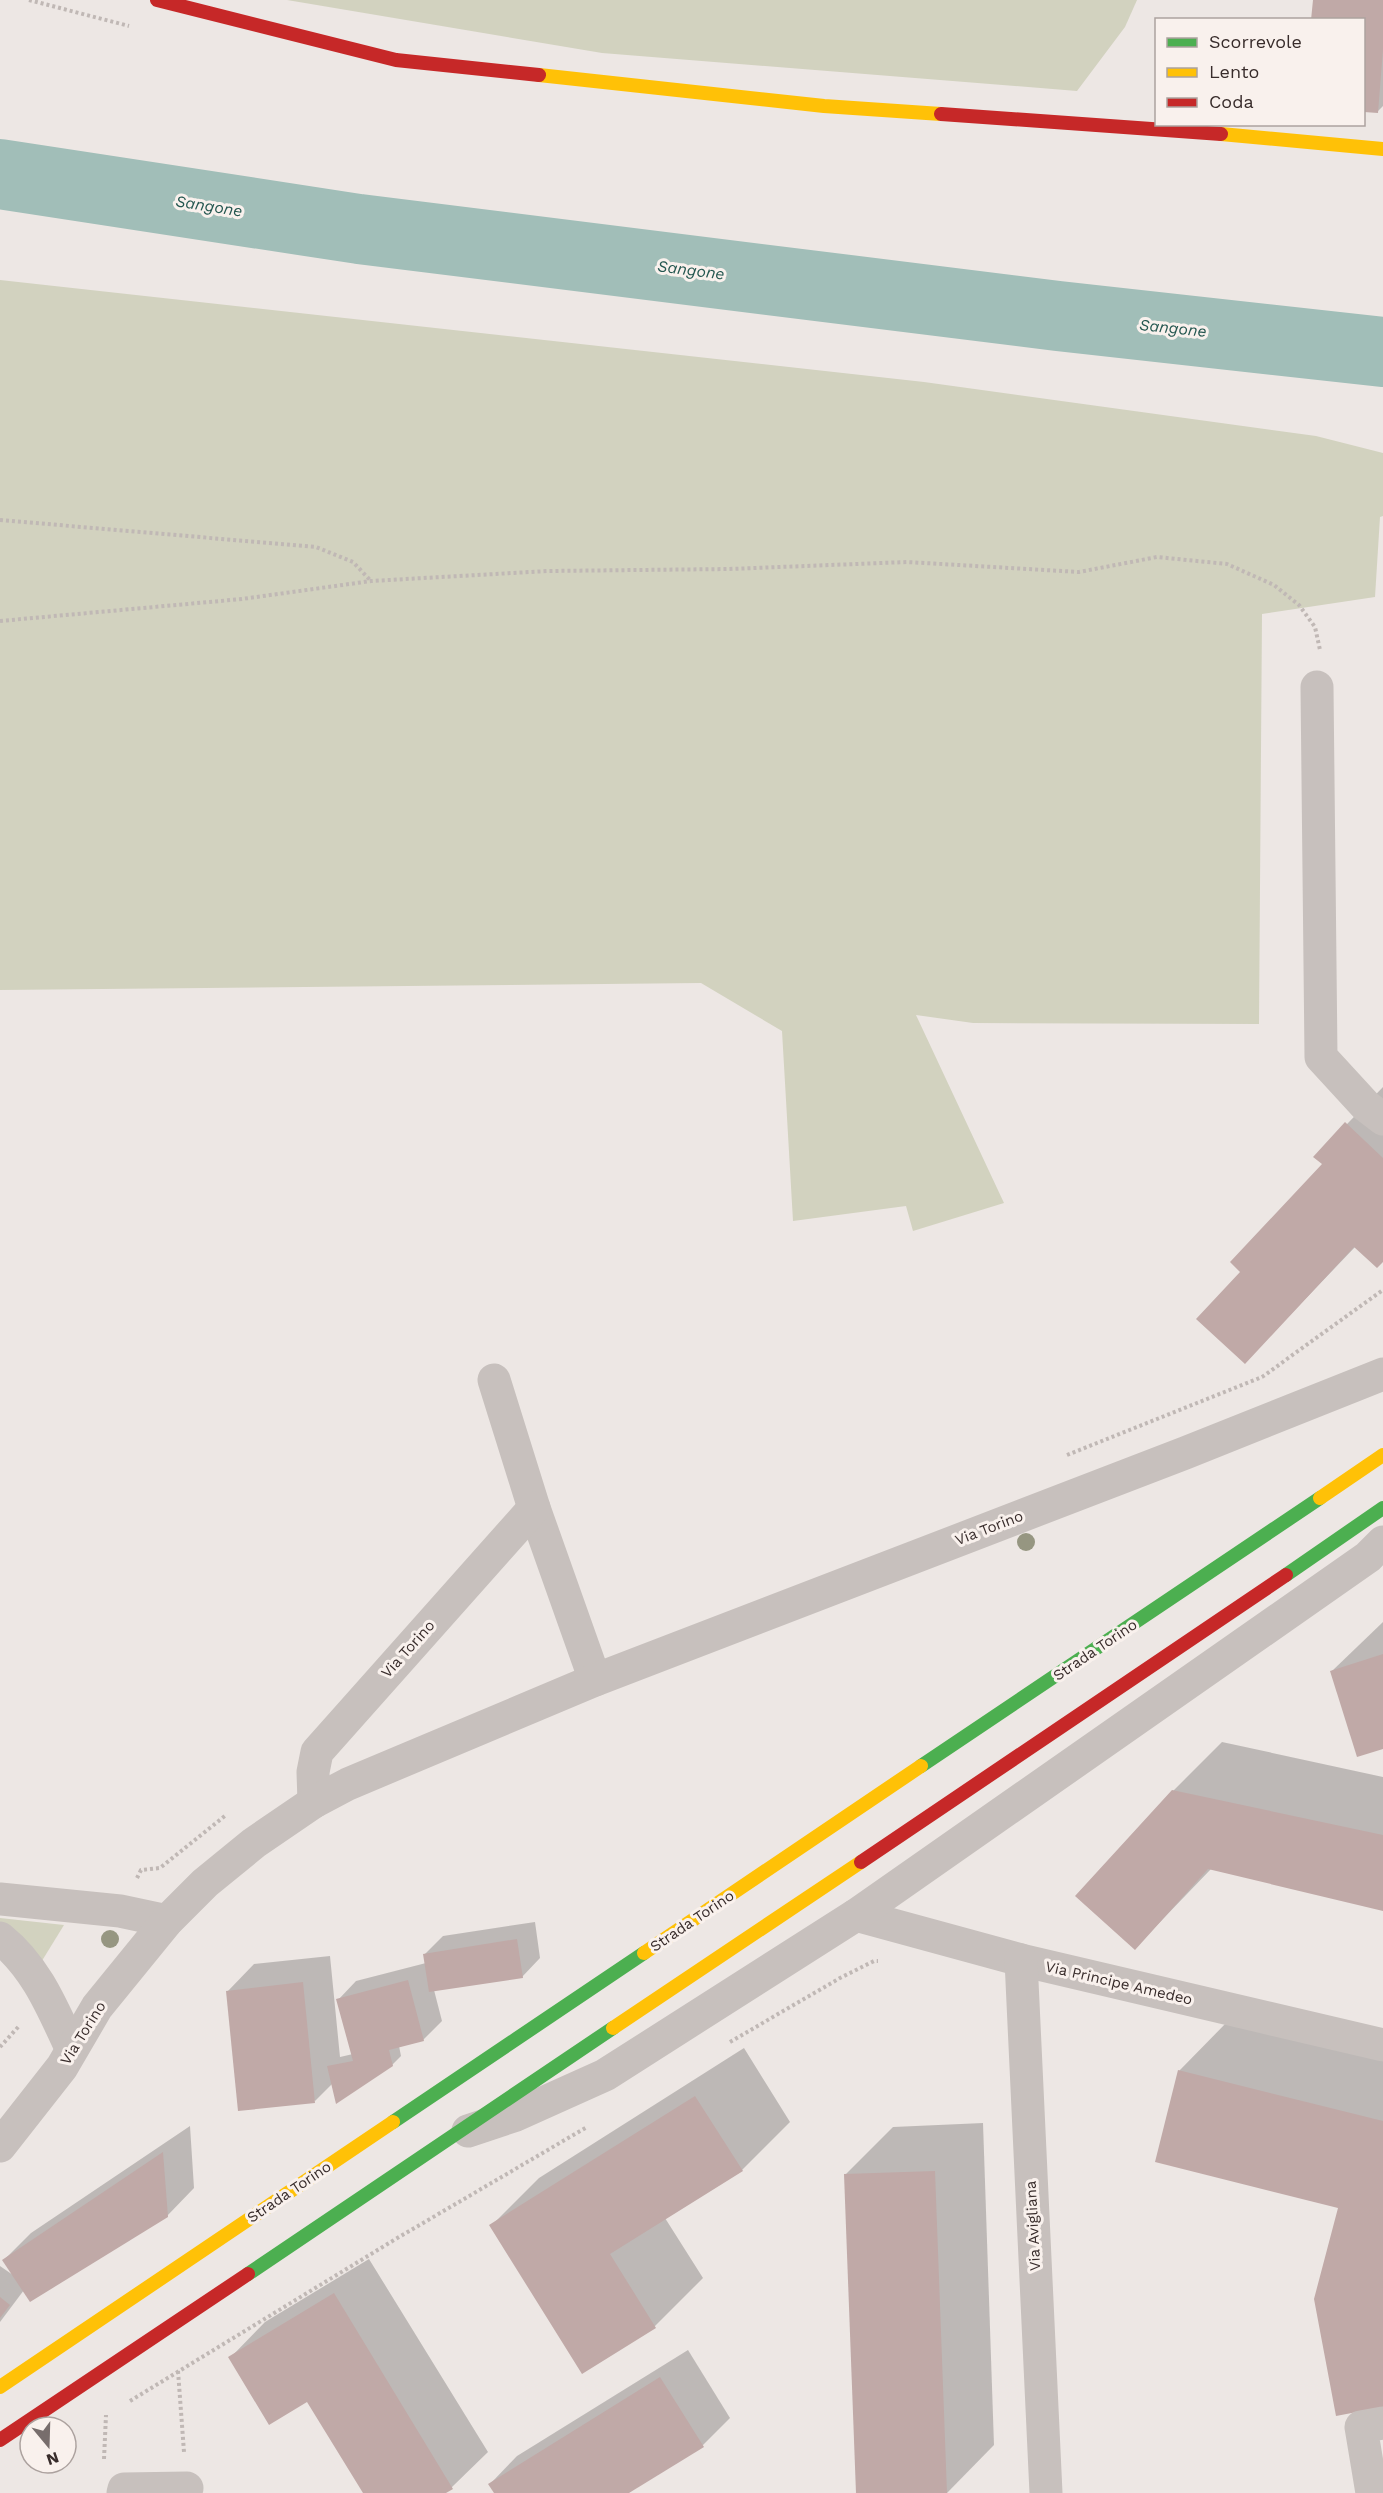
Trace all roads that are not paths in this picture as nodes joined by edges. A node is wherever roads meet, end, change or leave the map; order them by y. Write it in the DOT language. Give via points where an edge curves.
graph roads {
  1 [pos="157,0"];
  2 [pos="1383,150"];
  3 [pos="1317,687"];
  4 [pos="1383,1119"];
  5 [pos="1383,1374"];
  6 [pos="494,1380"];
  7 [pos="1383,1455"];
  8 [pos="534,1508"];
  9 [pos="1383,1508"];
  10 [pos="1383,1542"];
  11 [pos="595,1680"];
  12 [pos="314,1802"];
  13 [pos="0,1899"];
  14 [pos="856,1915"];
  15 [pos="167,1921"];
  16 [pos="0,1938"];
  17 [pos="1021,1960"];
  18 [pos="1383,2045"];
  19 [pos="71,2048"];
  20 [pos="447,2139"];
  21 [pos="0,2146"];
  22 [pos="0,2387"];
  23 [pos="1383,2423"];
  24 [pos="0,2440"];
  25 [pos="113,2481"];
  26 [pos="187,2488"];
  27 [pos="1046,2493"];
  28 [pos="1372,2493"];
  1 -- 2 [label="main road" via="396,60 824,106"];
  3 -- 4 [label="street" via="1321,1057"];
  5 -- 11 [label="street, Via Torino"];
  6 -- 8 [label="street"];
  7 -- 22 [label="main road, Strada Torino"];
  8 -- 11 [label="street"];
  8 -- 12 [label="street, Via Torino" via="317,1752"];
  9 -- 20 [label="main road"];
  10 -- 14 [label="street" via="1368,1557"];
  11 -- 12 [label="street, Via Torino"];
  12 -- 15 [label="street, Via Torino" via="254,1843"];
  13 -- 15 [label="street" via="120,1911"];
  14 -- 17 [label="street, Via Principe Amedeo"];
  14 -- 20 [label="street" via="605,2075 516,2115"];
  15 -- 19 [label="street, Via Torino" via="97,2007"];
  16 -- 19 [label="street" via="32,1971"];
  17 -- 18 [label="street, Via Principe Amedeo"];
  17 -- 27 [label="street, Via Avigliana"];
  19 -- 21 [label="street, Via Torino" via="62,2067"];
  20 -- 24 [label="main road"];
  23 -- 28 [label="street" via="1361,2427"];
  25 -- 26 [label="street" via="124,2489"];
}
